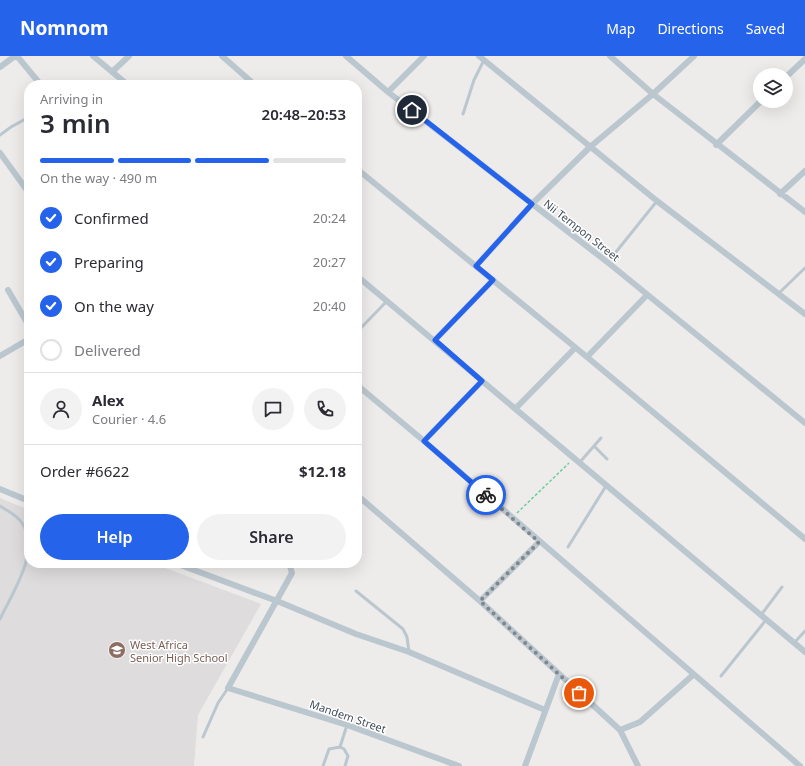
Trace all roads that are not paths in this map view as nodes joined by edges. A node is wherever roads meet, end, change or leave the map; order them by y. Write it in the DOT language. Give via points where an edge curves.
graph roads {
  1 [pos="16,56"];
  2 [pos="93,56"];
  3 [pos="129,56"];
  4 [pos="222,56"];
  5 [pos="346,56"];
  6 [pos="424,56"];
  7 [pos="610,56"];
  8 [pos="694,56"];
  9 [pos="481,58"];
  10 [pos="805,59"];
  11 [pos="0,67"];
  12 [pos="793,70"];
  13 [pos="112,72"];
  14 [pos="37,80"];
  15 [pos="122,80"];
  16 [pos="249,80"];
  17 [pos="388,92"];
  18 [pos="654,94"];
  19 [pos="754,108"];
  20 [pos="463,114"];
  21 [pos="24,120"];
  22 [pos="0,135"];
  23 [pos="716,145"];
  24 [pos="590,147"];
  25 [pos="1,156"];
  26 [pos="805,171"];
  27 [pos="362,173"];
  28 [pos="24,186"];
  29 [pos="780,194"];
  30 [pos="657,201"];
  31 [pos="532,204"];
  32 [pos="805,212"];
  33 [pos="616,252"];
  34 [pos="476,266"];
  35 [pos="805,268"];
  36 [pos="362,280"];
  37 [pos="493,280"];
  38 [pos="8,290"];
  39 [pos="779,294"];
  40 [pos="647,295"];
  41 [pos="387,301"];
  42 [pos="805,314"];
  43 [pos="24,317"];
  44 [pos="362,327"];
  45 [pos="435,340"];
  46 [pos="24,342"];
  47 [pos="575,348"];
  48 [pos="0,356"];
  49 [pos="587,357"];
  50 [pos="482,381"];
  51 [pos="362,389"];
  52 [pos="516,408"];
  53 [pos="805,423"];
  54 [pos="602,438"];
  55 [pos="424,441"];
  56 [pos="594,446"];
  57 [pos="607,459"];
  58 [pos="580,462"];
  59 [pos="607,485"];
  60 [pos="0,489"];
  61 [pos="24,498"];
  62 [pos="362,499"];
  63 [pos="0,506"];
  64 [pos="24,526"];
  65 [pos="805,539"];
  66 [pos="539,542"];
  67 [pos="568,547"];
  68 [pos="24,566"];
  69 [pos="188,568"];
  70 [pos="290,568"];
  71 [pos="782,587"];
  72 [pos="356,591"];
  73 [pos="277,601"];
  74 [pos="480,601"];
  75 [pos="764,617"];
  76 [pos="0,619"];
  77 [pos="805,631"];
  78 [pos="794,643"];
  79 [pos="409,652"];
  80 [pos="805,652"];
  81 [pos="559,674"];
  82 [pos="693,675"];
  83 [pos="721,676"];
  84 [pos="228,688"];
  85 [pos="545,710"];
  86 [pos="347,725"];
  87 [pos="620,730"];
  88 [pos="203,737"];
  89 [pos="340,747"];
  90 [pos="323,766"];
  91 [pos="345,766"];
  92 [pos="459,766"];
  93 [pos="525,766"];
  94 [pos="638,766"];
  95 [pos="800,766"];
  1 -- 11 [label="street"];
  1 -- 14 [label="street"];
  2 -- 13 [label="street"];
  3 -- 13 [label="street"];
  4 -- 16 [label="street"];
  5 -- 17 [label="street, Nii Tempon Street"];
  6 -- 17 [label="street"];
  7 -- 18 [label="street"];
  8 -- 18 [label="street"];
  9 -- 20 [label="lane"];
  9 -- 24 [label="street"];
  10 -- 12 [label="street"];
  13 -- 15 [label="street"];
  17 -- 31 [label="street, Nii Tempon Street"];
  18 -- 23 [label="street"];
  18 -- 24 [label="street"];
  19 -- 23 [label="street"];
  21 -- 22 [label="lane"];
  23 -- 29 [label="street"];
  24 -- 30 [label="street"];
  24 -- 31 [label="street"];
  25 -- 28 [label="street"];
  26 -- 29 [label="street"];
  27 -- 34 [label="street"];
  29 -- 32 [label="street"];
  30 -- 33 [label="lane"];
  30 -- 39 [label="street"];
  31 -- 34 [label="street"];
  31 -- 40 [label="street, Nii Tempon Street"];
  34 -- 37 [label="street"];
  35 -- 39 [label="lane"];
  36 -- 41 [label="street"];
  37 -- 45 [label="street"];
  37 -- 47 [label="street"];
  38 -- 43 [label="street"];
  39 -- 42 [label="street"];
  40 -- 49 [label="street"];
  40 -- 53 [label="street, Nii Tempon Street"];
  41 -- 44 [label="lane"];
  41 -- 45 [label="street"];
  45 -- 50 [label="street"];
  46 -- 48 [label="street"];
  47 -- 49 [label="street"];
  47 -- 52 [label="street"];
  49 -- 65 [label="street"];
  50 -- 52 [label="street"];
  50 -- 55 [label="street"];
  51 -- 55 [label="street"];
  52 -- 58 [label="street"];
  54 -- 56 [label="lane"];
  55 -- 66 [label="street"];
  56 -- 57 [label="lane"];
  56 -- 58 [label="lane"];
  58 -- 59 [label="street"];
  59 -- 67 [label="lane"];
  59 -- 75 [label="street"];
  60 -- 61 [label="street"];
  62 -- 74 [label="street"];
  63 -- 64 [label="lane" via="16,516"];
  66 -- 74 [label="street"];
  66 -- 82 [label="street"];
  68 -- 76 [label="lane"];
  69 -- 73 [label="street"];
  70 -- 73 [label="street" via="292,573"];
  71 -- 75 [label="lane"];
  72 -- 79 [label="lane" via="403,629"];
  73 -- 79 [label="street" via="356,634"];
  73 -- 84 [label="street"];
  74 -- 81 [label="street"];
  75 -- 78 [label="street"];
  75 -- 83 [label="lane"];
  77 -- 78 [label="lane"];
  78 -- 80 [label="street"];
  79 -- 85 [label="street"];
  81 -- 85 [label="street"];
  81 -- 87 [label="street"];
  82 -- 87 [label="street" via="640,722"];
  82 -- 95 [label="street"];
  84 -- 86 [label="street, Mandem Street"];
  84 -- 88 [label="lane" via="218,703"];
  85 -- 93 [label="street"];
  86 -- 89 [label="lane"];
  86 -- 92 [label="street, Mandem Street"];
  87 -- 94 [label="street"];
  89 -- 90 [label="lane" via="329,749"];
  89 -- 91 [label="lane" via="348,756"];
}
